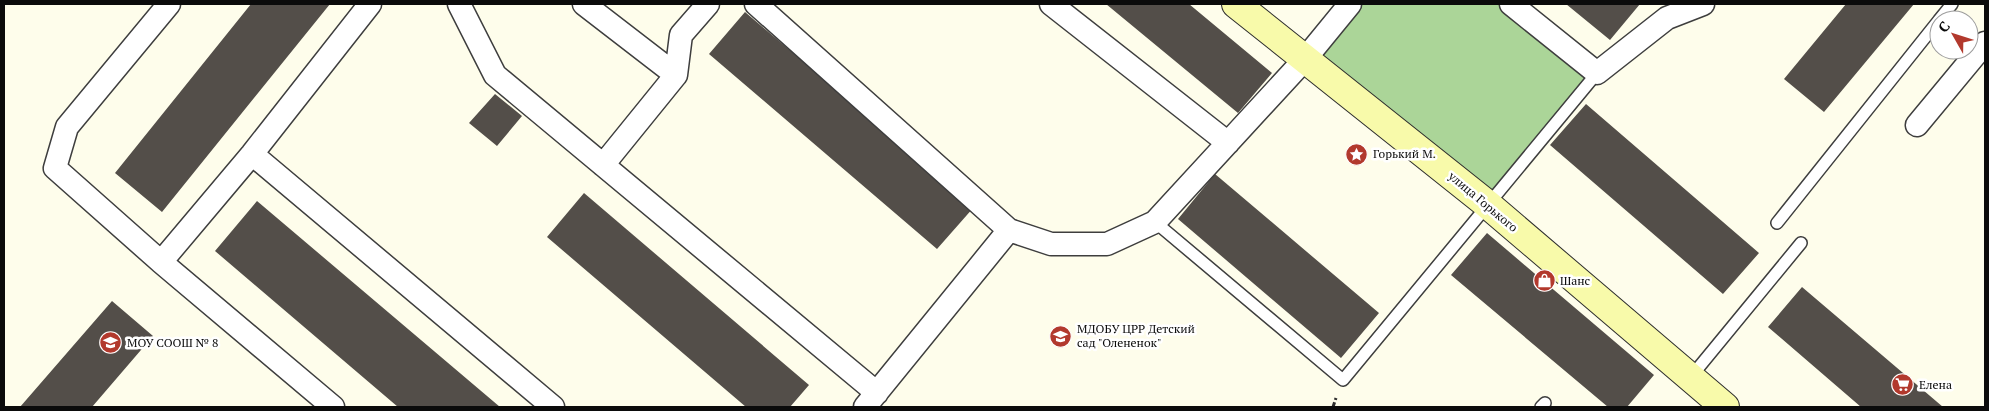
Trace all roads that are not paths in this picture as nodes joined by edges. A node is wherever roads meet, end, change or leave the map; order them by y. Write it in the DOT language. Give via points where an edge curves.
graph roads {
  1 [pos="169,4"];
  2 [pos="370,4"];
  3 [pos="459,4"];
  4 [pos="584,4"];
  5 [pos="708,4"];
  6 [pos="756,4"];
  7 [pos="1051,4"];
  8 [pos="1236,4"];
  9 [pos="1350,4"];
  10 [pos="1510,4"];
  11 [pos="1693,5"];
  12 [pos="1929,33"];
  13 [pos="1985,43"];
  14 [pos="1305,59"];
  15 [pos="1597,73"];
  16 [pos="676,75"];
  17 [pos="1917,125"];
  18 [pos="1228,143"];
  19 [pos="252,154"];
  20 [pos="603,165"];
  21 [pos="1487,204"];
  22 [pos="1155,222"];
  23 [pos="1777,223"];
  24 [pos="1009,230"];
  25 [pos="1801,243"];
  26 [pos="161,262"];
  27 [pos="1690,378"];
  28 [pos="871,400"];
  29 [pos="332,407"];
  30 [pos="553,407"];
  31 [pos="1725,407"];
  1 -- 26 [label="street" via="67,128 55,168"];
  2 -- 19 [label="street"];
  3 -- 20 [label="street" via="495,75"];
  4 -- 16 [label="street"];
  5 -- 16 [label="street" via="681,36"];
  6 -- 24 [label="street"];
  7 -- 18 [label="street"];
  8 -- 14 [label="street, улица Горького"];
  9 -- 14 [label="street"];
  10 -- 15 [label="street"];
  11 -- 15 [label="street" via="1667,18"];
  12 -- 23 [label="lane"];
  13 -- 17 [label="street"];
  14 -- 18 [label="street"];
  14 -- 21 [label="street, улица Горького"];
  15 -- 21 [label="lane"];
  16 -- 20 [label="street"];
  18 -- 22 [label="street"];
  19 -- 26 [label="street"];
  19 -- 30 [label="street"];
  20 -- 28 [label="street"];
  21 -- 22 [label="lane" via="1343,380"];
  21 -- 27 [label="street, улица Горького"];
  22 -- 24 [label="street" via="1107,244 1051,244"];
  24 -- 28 [label="street"];
  25 -- 27 [label="lane"];
  26 -- 29 [label="street"];
  27 -- 31 [label="street, улица Горького"];
}
